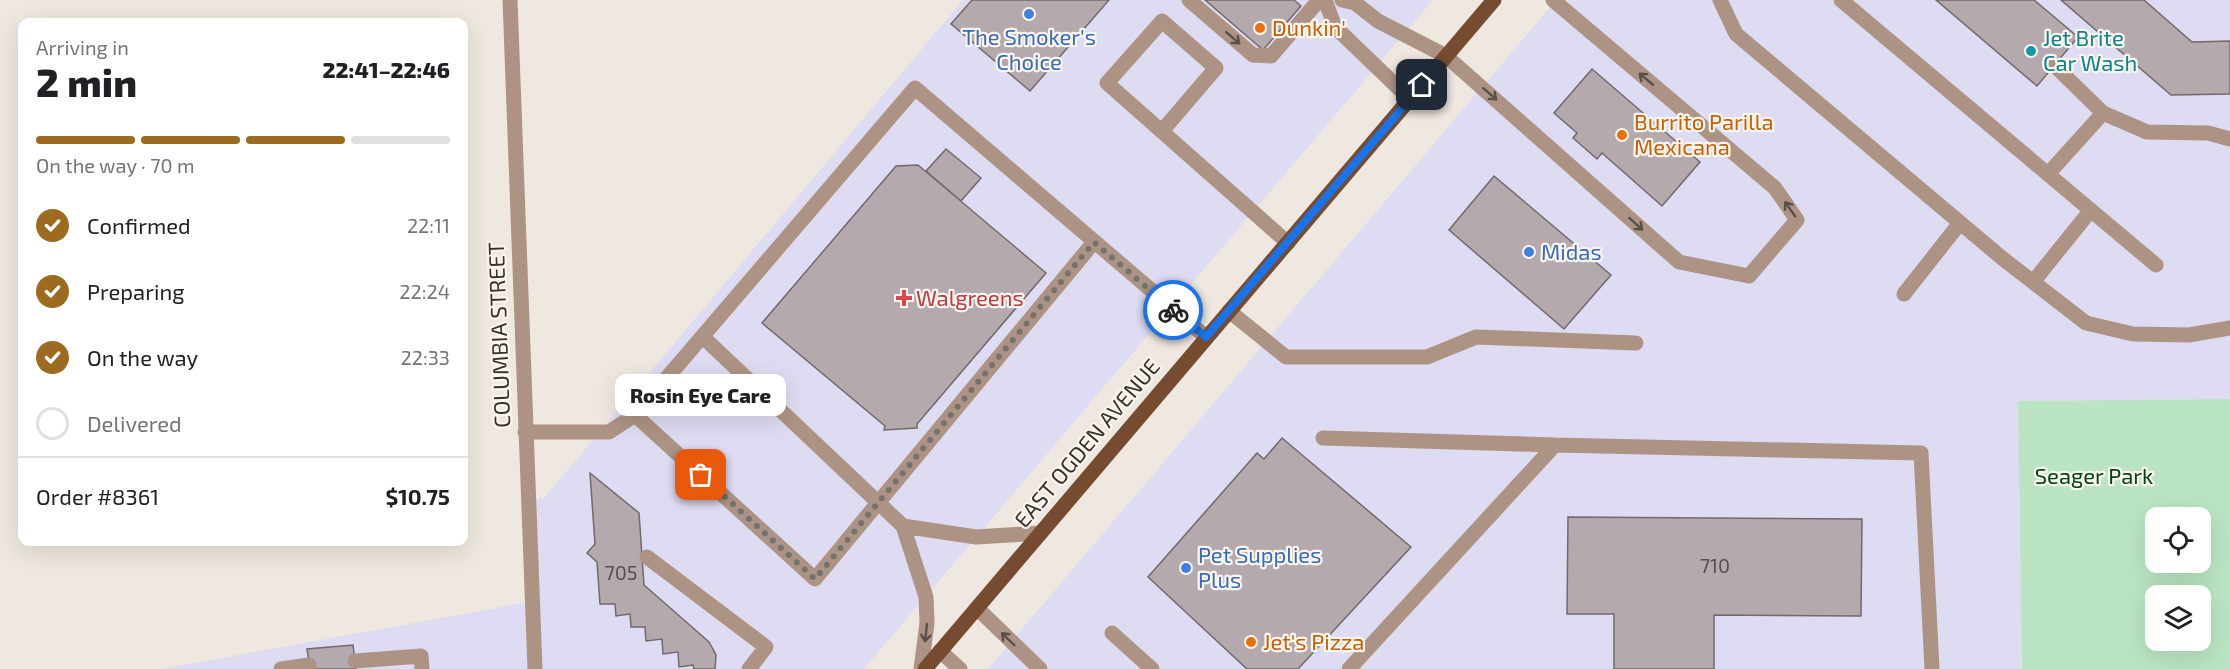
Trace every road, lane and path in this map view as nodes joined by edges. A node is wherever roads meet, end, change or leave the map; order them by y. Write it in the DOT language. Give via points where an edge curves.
graph roads {
  1 [pos="510,0"];
  2 [pos="1189,0"];
  3 [pos="1319,0"];
  4 [pos="1325,0"];
  5 [pos="1342,0"];
  6 [pos="1494,0"];
  7 [pos="1552,0"];
  8 [pos="1720,0"];
  9 [pos="1841,0"];
  10 [pos="1446,56"];
  11 [pos="2054,65"];
  12 [pos="1410,99"];
  13 [pos="2103,113"];
  14 [pos="1162,131"];
  15 [pos="2230,139"];
  16 [pos="2048,174"];
  17 [pos="2091,210"];
  18 [pos="1960,223"];
  19 [pos="1094,242"];
  20 [pos="1288,243"];
  21 [pos="2156,265"];
  22 [pos="2033,282"];
  23 [pos="1904,294"];
  24 [pos="1229,311"];
  25 [pos="2230,328"];
  26 [pos="703,337"];
  27 [pos="1206,337"];
  28 [pos="1636,343"];
  29 [pos="635,415"];
  30 [pos="525,432"];
  31 [pos="1323,438"];
  32 [pos="1555,445"];
  33 [pos="879,504"];
  34 [pos="903,526"];
  35 [pos="1040,533"];
  36 [pos="647,557"];
  37 [pos="977,608"];
  38 [pos="1112,633"];
  39 [pos="940,651"];
  40 [pos="355,661"];
  41 [pos="309,665"];
  42 [pos="281,669"];
  43 [pos="422,669"];
  44 [pos="535,669"];
  45 [pos="749,669"];
  46 [pos="923,669"];
  47 [pos="960,669"];
  48 [pos="1040,669"];
  49 [pos="1152,669"];
  50 [pos="1349,669"];
  51 [pos="1932,669"];
  1 -- 30 [label="street, COLUMBIA STREET"];
  2 -- 3 [label="street, one-way" via="1253,55 1271,56"];
  4 -- 12 [label="street" via="1335,27"];
  5 -- 10 [label="street" via="1355,3 1378,21"];
  6 -- 10 [label="main road, EAST OGDEN AVENUE"];
  10 -- 7 [label="street, one-way" via="1679,262 1749,276 1797,220 1775,188"];
  8 -- 18 [label="street" via="1736,34"];
  9 -- 16 [label="street"];
  10 -- 12 [label="main road, EAST OGDEN AVENUE"];
  11 -- 13 [label="street"];
  12 -- 20 [label="main road, EAST OGDEN AVENUE"];
  13 -- 15 [label="street" via="2147,132 2208,132"];
  13 -- 16 [label="street"];
  14 -- 14 [label="street" via="1107,82 1162,21 1216,68"];
  14 -- 20 [label="street"];
  16 -- 17 [label="street"];
  17 -- 21 [label="street"];
  17 -- 22 [label="street"];
  18 -- 22 [label="street"];
  18 -- 23 [label="street"];
  19 -- 26 [label="street" via="915,88"];
  19 -- 27 [label="street"];
  19 -- 33 [label="street"];
  20 -- 24 [label="main road, EAST OGDEN AVENUE"];
  22 -- 25 [label="street" via="2086,323 2133,334 2189,335"];
  24 -- 27 [label="main road, EAST OGDEN AVENUE"];
  24 -- 28 [label="street" via="1286,357 1427,357 1476,337"];
  26 -- 29 [label="street"];
  26 -- 33 [label="street"];
  27 -- 35 [label="main road, EAST OGDEN AVENUE"];
  29 -- 30 [label="street" via="609,432"];
  29 -- 33 [label="street" via="815,579"];
  30 -- 44 [label="street, COLUMBIA STREET"];
  31 -- 32 [label="street"];
  32 -- 50 [label="street"];
  32 -- 51 [label="street" via="1921,453"];
  33 -- 34 [label="street"];
  34 -- 35 [label="street" via="976,537"];
  34 -- 46 [label="street, one-way" via="926,597"];
  35 -- 37 [label="main road, EAST OGDEN AVENUE"];
  36 -- 45 [label="street" via="766,647"];
  37 -- 39 [label="main road, EAST OGDEN AVENUE"];
  48 -- 37 [label="street, one-way"];
  38 -- 49 [label="street"];
  39 -- 46 [label="main road, EAST OGDEN AVENUE"];
  39 -- 47 [label="street"];
  40 -- 43 [label="street" via="422,656"];
  41 -- 42 [label="street"];
}
